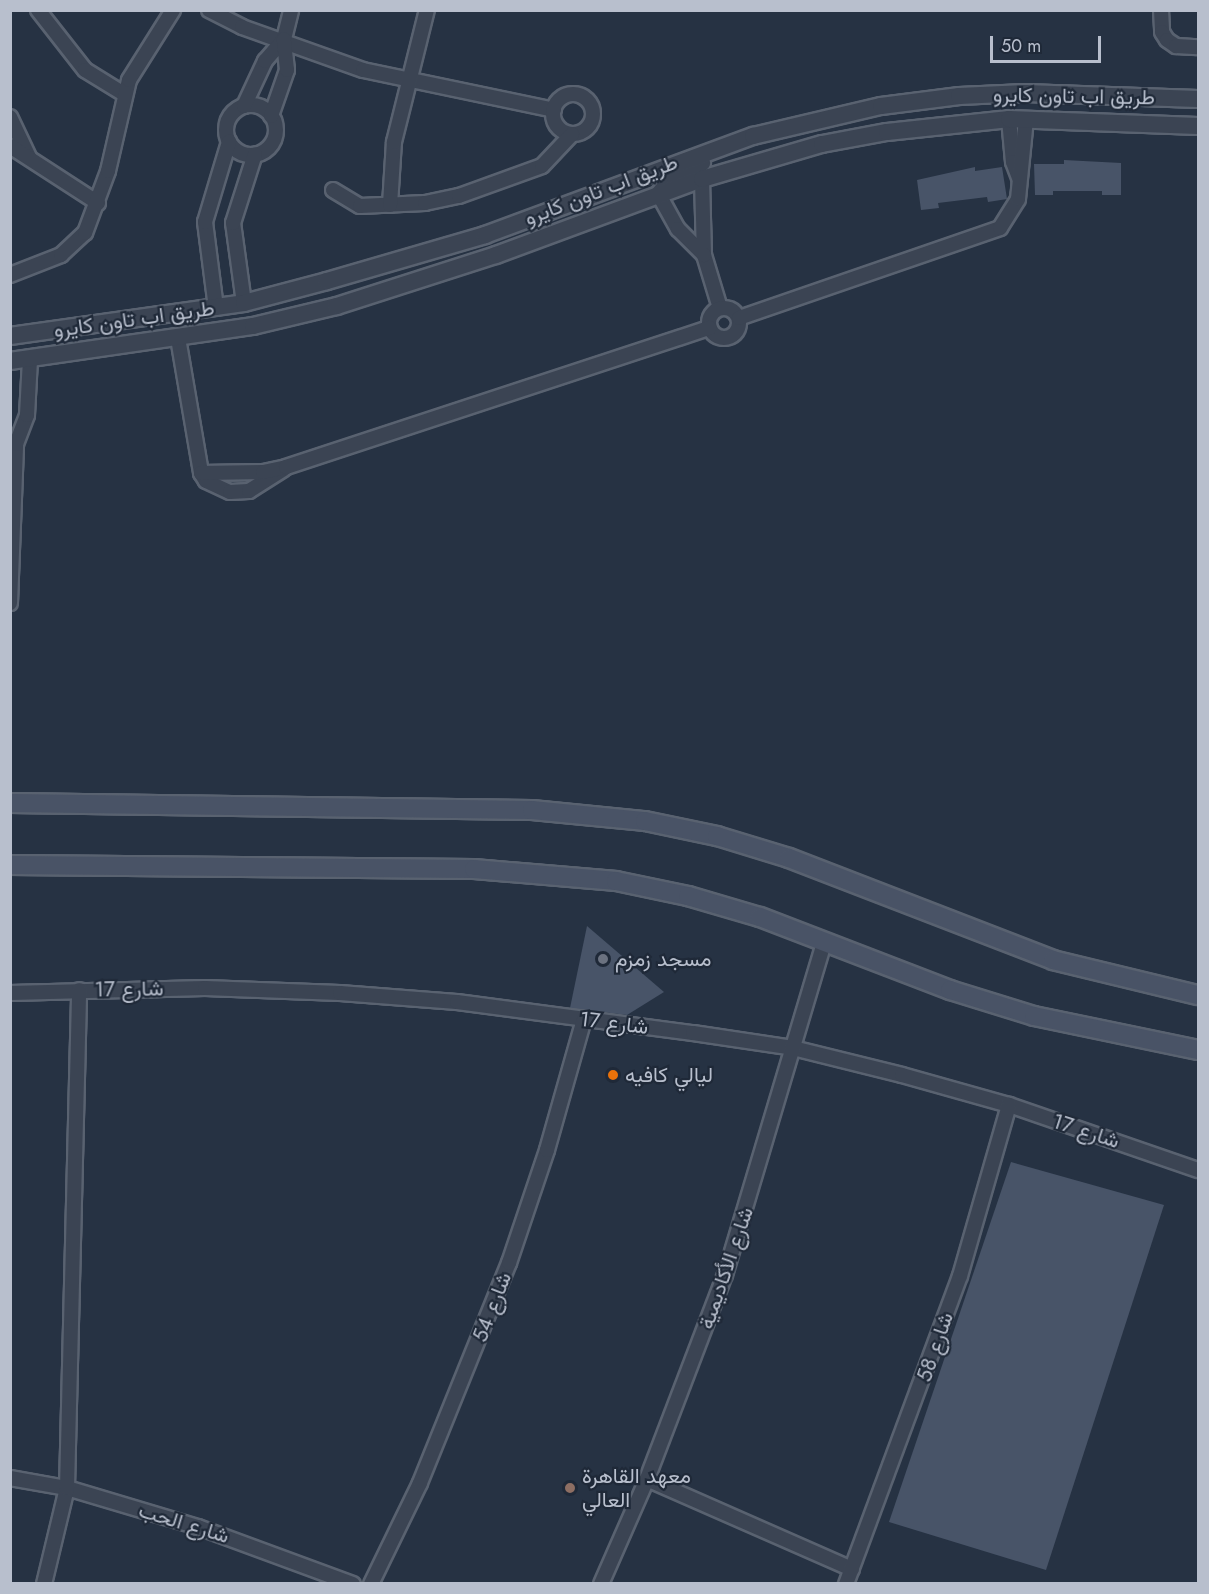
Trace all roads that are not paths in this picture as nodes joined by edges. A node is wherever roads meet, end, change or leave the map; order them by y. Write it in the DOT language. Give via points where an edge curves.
graph roads {
  1 [pos="38,10"];
  2 [pos="173,10"];
  3 [pos="209,10"];
  4 [pos="291,10"];
  5 [pos="427,10"];
  6 [pos="1161,10"];
  7 [pos="284,39"];
  8 [pos="1198,47"];
  9 [pos="407,81"];
  10 [pos="124,94"];
  11 [pos="1170,98"];
  12 [pos="1198,99"];
  13 [pos="244,106"];
  14 [pos="554,110"];
  15 [pos="271,116"];
  16 [pos="10,117"];
  17 [pos="1009,119"];
  18 [pos="1026,119"];
  19 [pos="1169,124"];
  20 [pos="1198,126"];
  21 [pos="572,134"];
  22 [pos="753,135"];
  23 [pos="229,142"];
  24 [pos="10,146"];
  25 [pos="255,154"];
  26 [pos="29,156"];
  27 [pos="1019,178"];
  28 [pos="702,179"];
  29 [pos="333,190"];
  30 [pos="659,195"];
  31 [pos="98,203"];
  32 [pos="390,205"];
  33 [pos="704,255"];
  34 [pos="10,275"];
  35 [pos="244,303"];
  36 [pos="216,308"];
  37 [pos="720,308"];
  38 [pos="739,318"];
  39 [pos="710,328"];
  40 [pos="10,336"];
  41 [pos="178,338"];
  42 [pos="30,359"];
  43 [pos="10,361"];
  44 [pos="13,440"];
  45 [pos="286,467"];
  46 [pos="201,473"];
  47 [pos="10,603"];
  48 [pos="10,803"];
  49 [pos="10,865"];
  50 [pos="824,943"];
  51 [pos="79,990"];
  52 [pos="10,993"];
  53 [pos="1198,994"];
  54 [pos="584,1019"];
  55 [pos="793,1048"];
  56 [pos="1198,1050"];
  57 [pos="1009,1105"];
  58 [pos="1198,1170"];
  59 [pos="10,1478"];
  60 [pos="647,1479"];
  61 [pos="67,1488"];
  62 [pos="852,1569"];
  63 [pos="44,1584"];
  64 [pos="353,1584"];
  65 [pos="371,1584"];
  66 [pos="601,1584"];
  67 [pos="846,1584"];
  1 -- 10 [label="street" via="85,70"];
  2 -- 10 [label="street" via="135,67"];
  3 -- 7 [label="street" via="242,27"];
  4 -- 7 [label="street"];
  5 -- 9 [label="street"];
  6 -- 8 [label="street" via="1162,32 1167,40 1176,46"];
  7 -- 9 [label="street" via="363,70"];
  7 -- 13 [label="street" via="265,62"];
  7 -- 15 [label="street" via="286,70"];
  9 -- 14 [label="street"];
  9 -- 32 [label="street" via="391,163"];
  10 -- 31 [label="street"];
  11 -- 12 [label="street, طريق اب تاون كايرو"];
  11 -- 19 [label="street"];
  11 -- 22 [label="street, طريق اب تاون كايرو" via="1025,93 959,96 881,106"];
  13 -- 15 [label="street" via="262,108"];
  13 -- 23 [label="street" via="229,117"];
  14 -- 21 [label="street" via="555,123"];
  14 -- 21 [label="street" via="567,95 581,96 591,105 590,124"];
  15 -- 25 [label="street" via="274,139"];
  16 -- 26 [label="street"];
  17 -- 18 [label="street, طريق اب تاون كايرو"];
  17 -- 27 [label="street" via="1012,162"];
  17 -- 28 [label="street, طريق اب تاون كايرو" via="908,129 833,142"];
  18 -- 19 [label="street, طريق اب تاون كايرو"];
  18 -- 27 [label="street" via="1025,161"];
  19 -- 20 [label="street, طريق اب تاون كايرو"];
  21 -- 32 [label="street" via="554,158 528,173 459,196"];
  22 -- 30 [label="street" via="724,154 674,176"];
  22 -- 35 [label="street, طريق اب تاون كايرو" via="485,235"];
  23 -- 25 [label="street" via="241,152"];
  23 -- 36 [label="street" via="205,222"];
  24 -- 26 [label="street"];
  25 -- 35 [label="street" via="233,223"];
  26 -- 31 [label="street"];
  27 -- 38 [label="street" via="1018,199 1000,228"];
  28 -- 30 [label="street, طريق اب تاون كايرو"];
  28 -- 33 [label="street"];
  29 -- 32 [label="street" via="350,203"];
  30 -- 33 [label="street" via="678,229"];
  30 -- 41 [label="street, طريق اب تاون كايرو" via="400,287 253,326"];
  31 -- 34 [label="street" via="75,245 44,265"];
  33 -- 37 [label="street"];
  35 -- 36 [label="street, طريق اب تاون كايرو"];
  35 -- 41 [label="street"];
  36 -- 40 [label="street, طريق اب تاون كايرو"];
  37 -- 38 [label="street" via="731,309"];
  37 -- 39 [label="street" via="711,316"];
  38 -- 39 [label="street" via="738,330 729,337 717,336"];
  39 -- 45 [label="street"];
  41 -- 42 [label="street, طريق اب تاون كايرو"];
  41 -- 46 [label="street"];
  42 -- 43 [label="street, طريق اب تاون كايرو"];
  42 -- 44 [label="street" via="27,415"];
  44 -- 47 [label="street"];
  45 -- 46 [label="street" via="263,472"];
  45 -- 46 [label="street" via="249,491 218,488"];
  48 -- 53 [label="main road" via="532,810 645,821 789,858 1053,960"];
  49 -- 50 [label="main road" via="545,872 688,896 759,917"];
  50 -- 55 [label="street, شارع الأكاديمية"];
  50 -- 56 [label="main road" via="1034,1016"];
  51 -- 52 [label="street, شارع 17"];
  51 -- 54 [label="street, شارع 17" via="205,988 340,993 457,1002"];
  51 -- 61 [label="street"];
  54 -- 55 [label="street, شارع 17"];
  54 -- 65 [label="street, شارع 54" via="547,1150 509,1263 429,1461"];
  55 -- 57 [label="street, شارع 17"];
  55 -- 60 [label="street, شارع الأكاديمية" via="724,1275"];
  57 -- 58 [label="street, شارع 17"];
  57 -- 62 [label="street, شارع 58" via="960,1276"];
  59 -- 61 [label="street, شارع الحب"];
  60 -- 62 [label="street"];
  60 -- 66 [label="street, شارع الأكاديمية"];
  61 -- 63 [label="street"];
  61 -- 64 [label="street, شارع الحب" via="227,1536"];
  62 -- 67 [label="street, شارع 58"];
}
